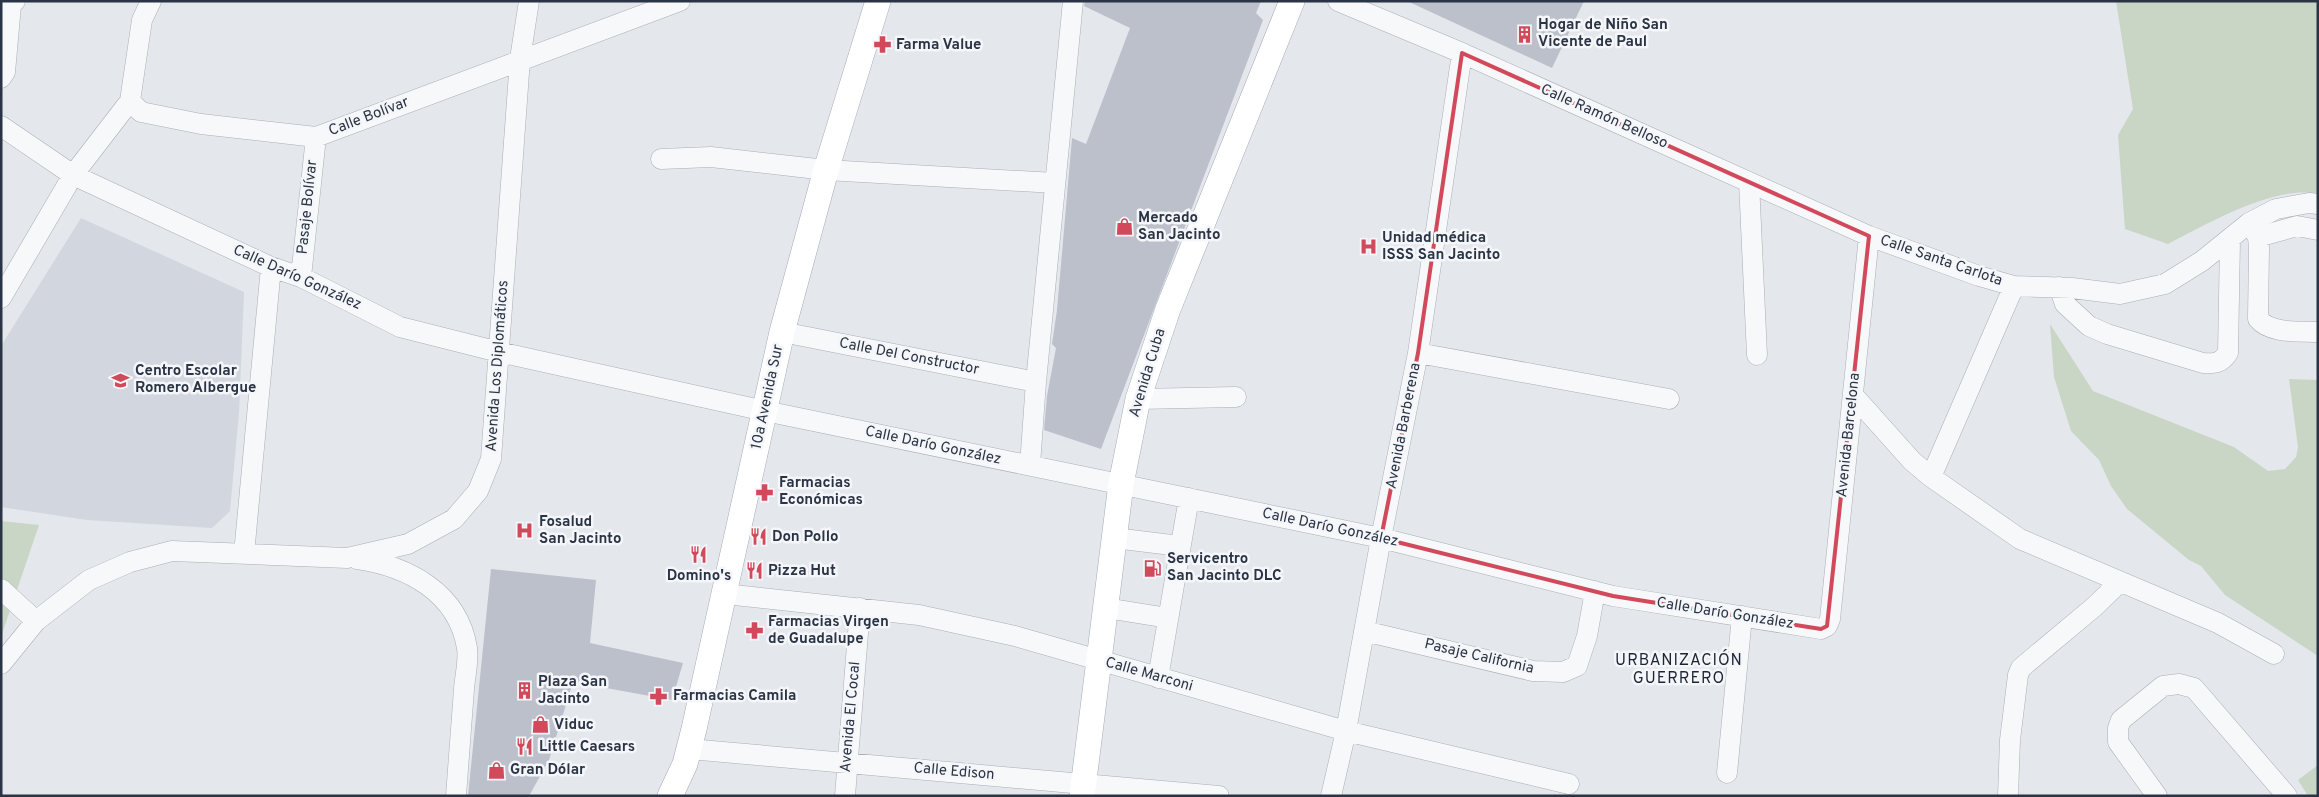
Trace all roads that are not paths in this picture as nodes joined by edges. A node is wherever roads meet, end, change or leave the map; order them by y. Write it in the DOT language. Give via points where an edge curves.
graph roads {
  1 [pos="15,1"];
  2 [pos="151,1"];
  3 [pos="529,1"];
  4 [pos="680,1"];
  5 [pos="878,1"];
  6 [pos="1073,1"];
  7 [pos="1292,1"];
  8 [pos="1338,1"];
  9 [pos="1462,53"];
  10 [pos="520,59"];
  11 [pos="1,78"];
  12 [pos="130,101"];
  13 [pos="1,126"];
  14 [pos="316,137"];
  15 [pos="661,159"];
  16 [pos="826,170"];
  17 [pos="73,175"];
  18 [pos="1749,182"];
  19 [pos="1055,184"];
  20 [pos="2318,204"];
  21 [pos="2254,230"];
  22 [pos="2318,230"];
  23 [pos="1869,236"];
  24 [pos="2230,240"];
  25 [pos="271,267"];
  26 [pos="300,276"];
  27 [pos="2014,286"];
  28 [pos="2059,288"];
  29 [pos="1,298"];
  30 [pos="782,332"];
  31 [pos="2318,332"];
  32 [pos="499,352"];
  33 [pos="1418,353"];
  34 [pos="1757,355"];
  35 [pos="1036,382"];
  36 [pos="1853,396"];
  37 [pos="1236,397"];
  38 [pos="1138,398"];
  39 [pos="1669,399"];
  40 [pos="764,411"];
  41 [pos="1030,465"];
  42 [pos="1931,477"];
  43 [pos="1121,484"];
  44 [pos="1189,498"];
  45 [pos="1114,538"];
  46 [pos="1381,538"];
  47 [pos="1180,546"];
  48 [pos="244,554"];
  49 [pos="347,558"];
  50 [pos="2120,582"];
  51 [pos="1,589"];
  52 [pos="1595,591"];
  53 [pos="725,594"];
  54 [pos="860,608"];
  55 [pos="1106,608"];
  56 [pos="1742,616"];
  57 [pos="1168,618"];
  58 [pos="36,621"];
  59 [pos="1821,629"];
  60 [pos="1364,631"];
  61 [pos="2274,654"];
  62 [pos="1099,661"];
  63 [pos="1,664"];
  64 [pos="1158,678"];
  65 [pos="1346,730"];
  66 [pos="690,749"];
  67 [pos="848,764"];
  68 [pos="1727,773"];
  69 [pos="1569,784"];
  70 [pos="1082,789"];
  71 [pos="456,796"];
  72 [pos="670,796"];
  73 [pos="844,796"];
  74 [pos="1218,796"];
  75 [pos="1331,796"];
  76 [pos="2008,796"];
  77 [pos="2157,796"];
  78 [pos="2287,796"];
  1 -- 11 [label="street" via="11,5 5,72"];
  2 -- 12 [label="street" via="142,20"];
  3 -- 10 [label="street, Avenida Los Diplomáticos"];
  4 -- 10 [label="street, Calle Bolívar"];
  5 -- 16 [label="main road, 10a Avenida Sur"];
  6 -- 19 [label="street"];
  7 -- 38 [label="main road, Avenida Cuba" via="1168,309"];
  8 -- 9 [label="street, Calle Ramón Belloso"];
  9 -- 18 [label="street, Calle Ramón Belloso"];
  9 -- 33 [label="street, Avenida Barberena"];
  10 -- 14 [label="street, Calle Bolívar"];
  10 -- 32 [label="street, Avenida Los Diplomáticos"];
  12 -- 14 [label="street, Calle Bolívar" via="140,112 201,124"];
  12 -- 17 [label="street"];
  13 -- 17 [label="street, Calle Darío González"];
  14 -- 26 [label="street, Pasaje Bolívar"];
  15 -- 16 [label="street" via="711,157"];
  16 -- 19 [label="street"];
  16 -- 30 [label="main road, 10a Avenida Sur"];
  17 -- 25 [label="street, Calle Darío González"];
  17 -- 29 [label="street"];
  18 -- 23 [label="street, Calle Ramón Belloso"];
  18 -- 34 [label="street"];
  19 -- 35 [label="street"];
  20 -- 21 [label="street, Calle Santa Carlota" via="2276,209"];
  21 -- 22 [label="street" via="2297,226"];
  21 -- 24 [label="street, Calle Santa Carlota"];
  21 -- 31 [label="street" via="2258,319 2264,326 2276,329"];
  23 -- 27 [label="street, Calle Santa Carlota"];
  23 -- 36 [label="street, Avenida Barcelona"];
  24 -- 28 [label="street, Calle Santa Carlota" via="2165,284 2120,294"];
  24 -- 28 [label="street" via="2228,353 2214,364 2106,334 2090,326 2065,304"];
  25 -- 26 [label="street, Calle Darío González"];
  25 -- 48 [label="street"];
  26 -- 32 [label="street, Calle Darío González" via="400,327"];
  27 -- 28 [label="street, Calle Santa Carlota"];
  27 -- 42 [label="street"];
  30 -- 35 [label="street, Calle Del Constructor"];
  30 -- 40 [label="main road, 10a Avenida Sur"];
  32 -- 40 [label="street, Calle Darío González"];
  32 -- 49 [label="street, Avenida Los Diplomáticos" via="491,459 478,491 454,519 408,544"];
  33 -- 39 [label="street"];
  33 -- 46 [label="street, Avenida Barberena"];
  35 -- 41 [label="street"];
  36 -- 42 [label="street" via="1912,461"];
  36 -- 59 [label="street, Avenida Barcelona" via="1830,619"];
  37 -- 38 [label="street"];
  38 -- 43 [label="main road, Avenida Cuba"];
  40 -- 41 [label="street, Calle Darío González"];
  40 -- 53 [label="main road, 10a Avenida Sur"];
  41 -- 43 [label="street, Calle Darío González"];
  42 -- 50 [label="street" via="2020,539"];
  43 -- 44 [label="street, Calle Darío González"];
  43 -- 45 [label="main road, Avenida Cuba"];
  44 -- 46 [label="street, Calle Darío González"];
  44 -- 47 [label="street"];
  45 -- 47 [label="street"];
  45 -- 55 [label="main road, Avenida Cuba"];
  46 -- 52 [label="street, Calle Darío González"];
  46 -- 60 [label="street, Avenida Barberena"];
  47 -- 57 [label="street"];
  48 -- 49 [label="street, Avenida Los Diplomáticos"];
  48 -- 58 [label="street, Avenida Los Diplomáticos" via="172,551 130,562 89,580"];
  49 -- 71 [label="street" via="390,565 407,573 452,607 459,620 467,649"];
  50 -- 61 [label="street" via="2218,623"];
  50 -- 76 [label="street" via="2021,668 2010,740"];
  51 -- 58 [label="street"];
  52 -- 56 [label="street, Calle Darío González"];
  52 -- 60 [label="street, Pasaje California" via="1587,636 1577,666 1563,672 1533,671"];
  53 -- 54 [label="street, Calle Marconi"];
  53 -- 66 [label="main road, 10a Avenida Sur"];
  54 -- 62 [label="street, Calle Marconi" via="919,615 1016,636"];
  54 -- 67 [label="street, Avenida El Cocal"];
  55 -- 57 [label="street"];
  55 -- 62 [label="main road, Avenida Cuba"];
  56 -- 59 [label="street, Calle Darío González"];
  56 -- 68 [label="street"];
  57 -- 64 [label="street"];
  58 -- 63 [label="street, Avenida Los Diplomáticos"];
  60 -- 65 [label="street, Avenida Barberena"];
  62 -- 64 [label="street, Calle Marconi"];
  62 -- 70 [label="main road, Avenida Cuba"];
  64 -- 65 [label="street, Calle Marconi"];
  65 -- 69 [label="street, Calle Marconi"];
  65 -- 75 [label="street, Avenida Barberena"];
  66 -- 67 [label="street, Calle Edison"];
  66 -- 72 [label="main road, 10a Avenida Sur"];
  67 -- 70 [label="street, Calle Edison"];
  67 -- 73 [label="street, Avenida El Cocal"];
  70 -- 74 [label="street, Calle Edison"];
  77 -- 78 [label="street" via="2118,742 2118,728 2121,720 2163,686 2178,684 2194,688"];
}
